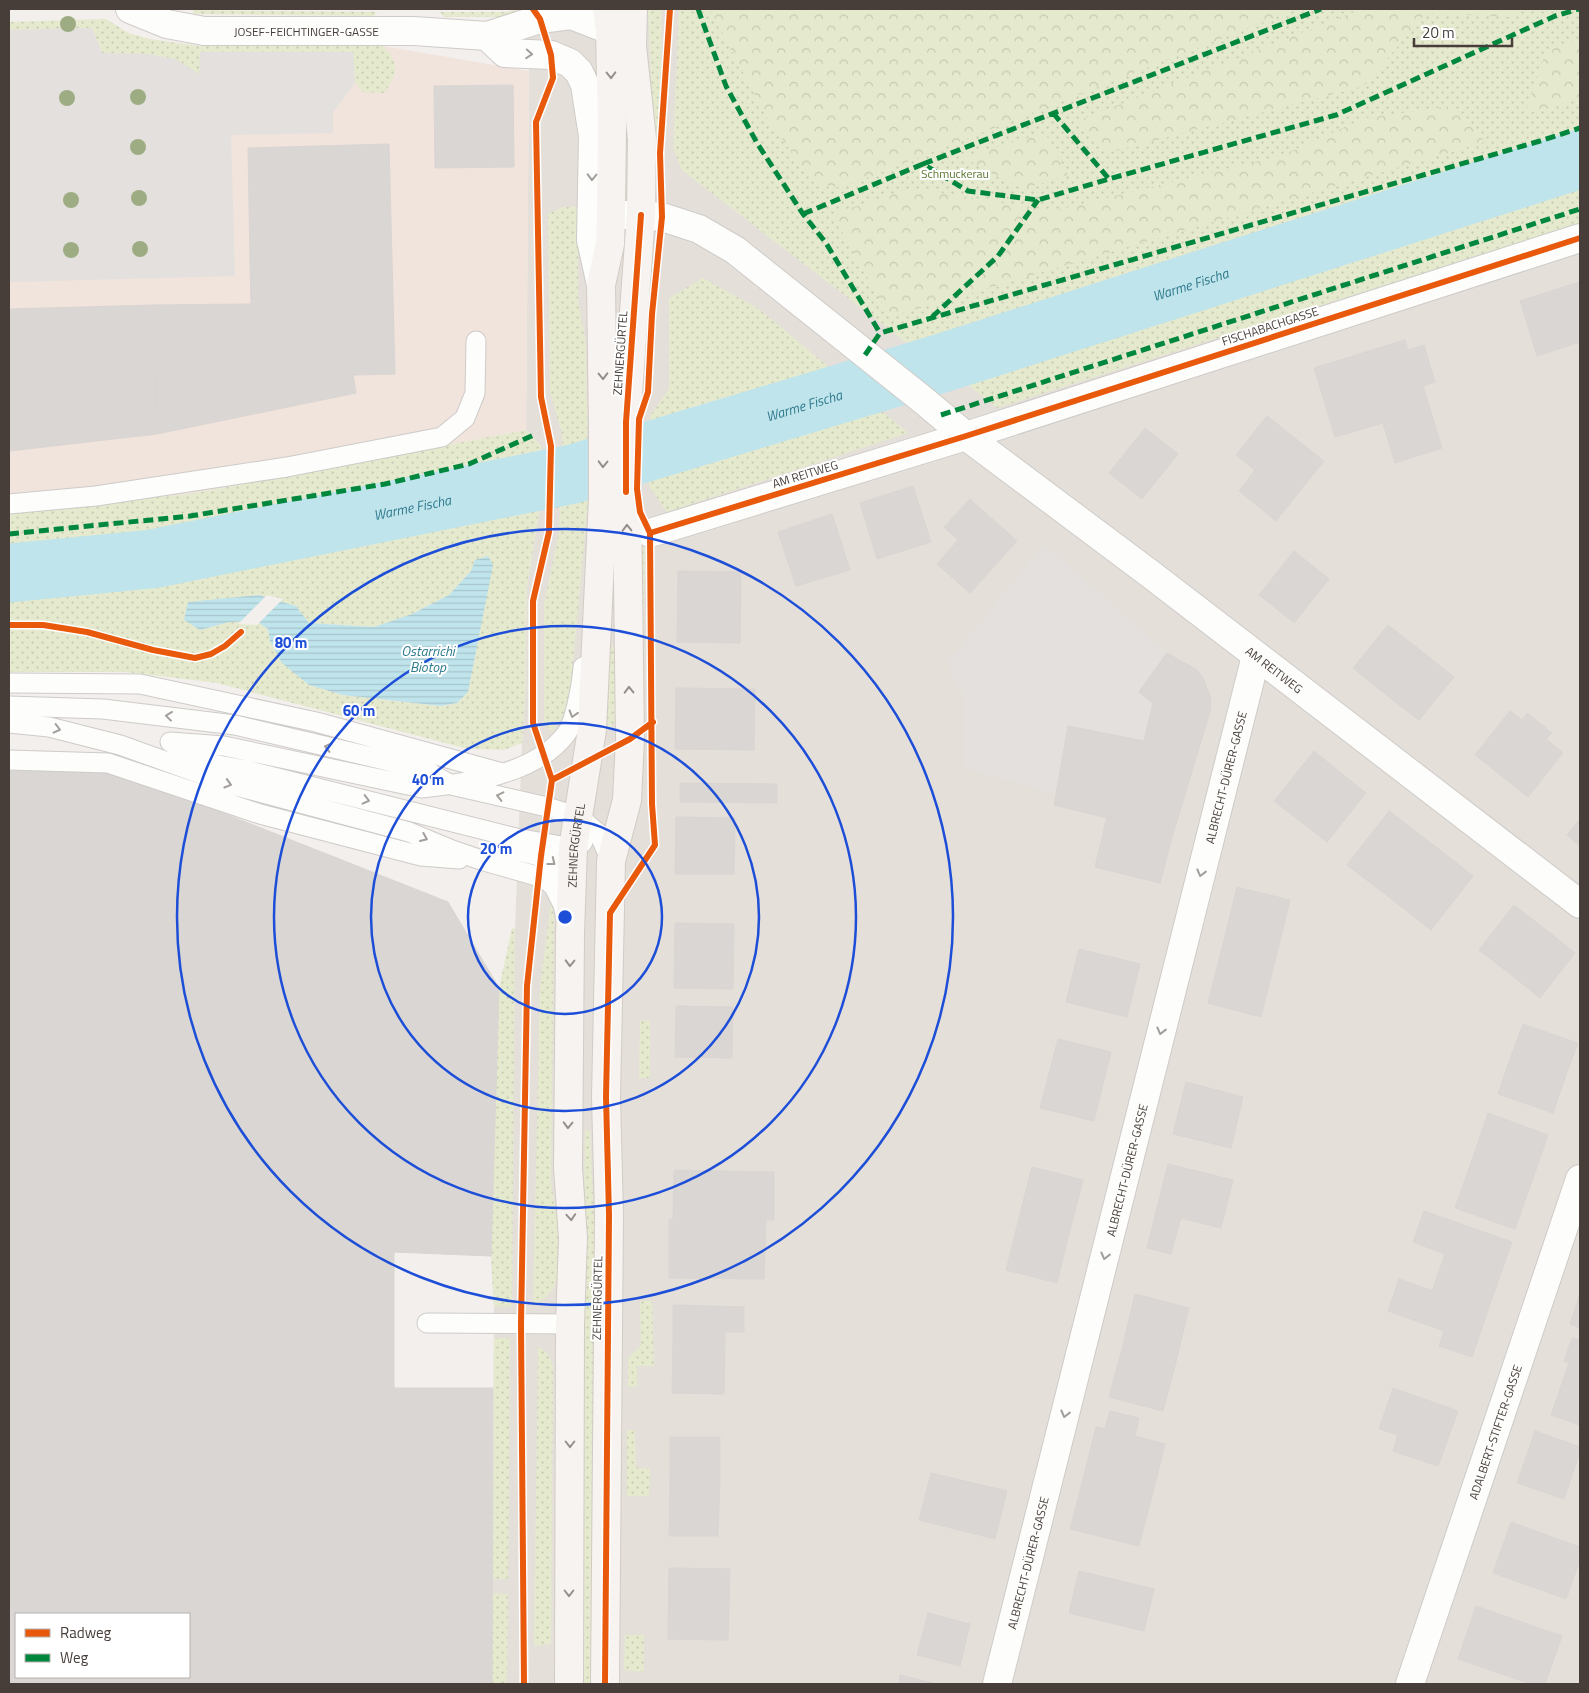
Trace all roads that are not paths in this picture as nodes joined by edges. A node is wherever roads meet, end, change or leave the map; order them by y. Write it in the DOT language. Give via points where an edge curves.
graph roads {
  1 [pos="130,9"];
  2 [pos="633,9"];
  3 [pos="560,13"];
  4 [pos="609,19"];
  5 [pos="487,36"];
  6 [pos="632,46"];
  7 [pos="611,215"];
  8 [pos="641,215"];
  9 [pos="1580,238"];
  10 [pos="601,285"];
  11 [pos="476,341"];
  12 [pos="615,425"];
  13 [pos="966,436"];
  14 [pos="614,495"];
  15 [pos="9,504"];
  16 [pos="650,533"];
  17 [pos="599,563"];
  18 [pos="1256,656"];
  19 [pos="9,683"];
  20 [pos="9,706"];
  21 [pos="9,723"];
  22 [pos="9,760"];
  23 [pos="503,774"];
  24 [pos="451,785"];
  25 [pos="627,800"];
  26 [pos="426,815"];
  27 [pos="589,825"];
  28 [pos="573,848"];
  29 [pos="484,861"];
  30 [pos="611,861"];
  31 [pos="571,879"];
  32 [pos="1580,904"];
  33 [pos="570,934"];
  34 [pos="1580,1179"];
  35 [pos="427,1323"];
  36 [pos="570,1324"];
  37 [pos="569,1684"];
  38 [pos="605,1684"];
  39 [pos="997,1684"];
  40 [pos="1410,1684"];
  1 -- 5 [label="street, JOSEF-FEICHTINGER-GASSE" via="167,24 204,31 414,31"];
  2 -- 6 [label="main road, ZEHNERGÜRTEL"];
  3 -- 4 [label="street, JOSEF-FEICHTINGER-GASSE"];
  3 -- 5 [label="street, JOSEF-FEICHTINGER-GASSE"];
  4 -- 6 [label="street, JOSEF-FEICHTINGER-GASSE"];
  4 -- 7 [label="main road, ZEHNERGÜRTEL, one-way"];
  5 -- 10 [label="street, one-way" via="505,53 552,56 570,63 579,72 585,86 593,136 591,240"];
  6 -- 8 [label="main road, ZEHNERGÜRTEL" via="642,139"];
  7 -- 8 [label="street, AM REITWEG"];
  7 -- 10 [label="main road, ZEHNERGÜRTEL" via="610,244"];
  8 -- 12 [label="main road, ZEHNERGÜRTEL"];
  8 -- 13 [label="street, AM REITWEG" via="662,217 699,229 735,250"];
  9 -- 13 [label="street, FISCHABACHGASSE"];
  10 -- 12 [label="main road, ZEHNERGÜRTEL, one-way"];
  11 -- 15 [label="lane" via="475,393 465,418 442,437 278,469 96,496"];
  12 -- 14 [label="main road, ZEHNERGÜRTEL"];
  13 -- 16 [label="street, AM REITWEG"];
  13 -- 18 [label="street, AM REITWEG"];
  14 -- 17 [label="main road, ZEHNERGÜRTEL"];
  25 -- 14 [label="main road, ZEHNERGÜRTEL, one-way" via="630,739"];
  17 -- 23 [label="lane, one-way" via="588,598 582,687 568,733 544,756"];
  17 -- 27 [label="main road, ZEHNERGÜRTEL"];
  18 -- 32 [label="street, AM REITWEG"];
  18 -- 39 [label="street, ALBRECHT-DÜRER-GASSE, one-way"];
  19 -- 23 [label="lane" via="140,684 316,722"];
  24 -- 20 [label="lane, one-way" via="427,771 236,725 103,709"];
  21 -- 29 [label="lane, one-way" via="50,727 111,742 229,784 410,832"];
  22 -- 29 [label="lane" via="108,763 260,814 421,856"];
  23 -- 24 [label="lane"];
  24 -- 26 [label="lane, one-way" via="422,788 224,746 170,742 202,762"];
  27 -- 24 [label="lane, one-way" via="547,807"];
  25 -- 27 [label="lane"];
  25 -- 30 [label="main road, ZEHNERGÜRTEL"];
  26 -- 28 [label="lane" via="516,838"];
  26 -- 31 [label="lane, one-way" via="454,833 547,858"];
  27 -- 28 [label="main road, ZEHNERGÜRTEL"];
  27 -- 30 [label="lane"];
  28 -- 31 [label="main road, ZEHNERGÜRTEL"];
  29 -- 33 [label="lane" via="544,878 554,887 563,905"];
  30 -- 38 [label="main road, ZEHNERGÜRTEL" via="606,1096 609,1215"];
  31 -- 33 [label="main road, ZEHNERGÜRTEL"];
  33 -- 36 [label="main road, ZEHNERGÜRTEL, one-way" via="568,1168 573,1238"];
  34 -- 40 [label="street, ADALBERT-STIFTER-GASSE"];
  35 -- 36 [label="lane"];
  36 -- 37 [label="main road, ZEHNERGÜRTEL, one-way"];
}
